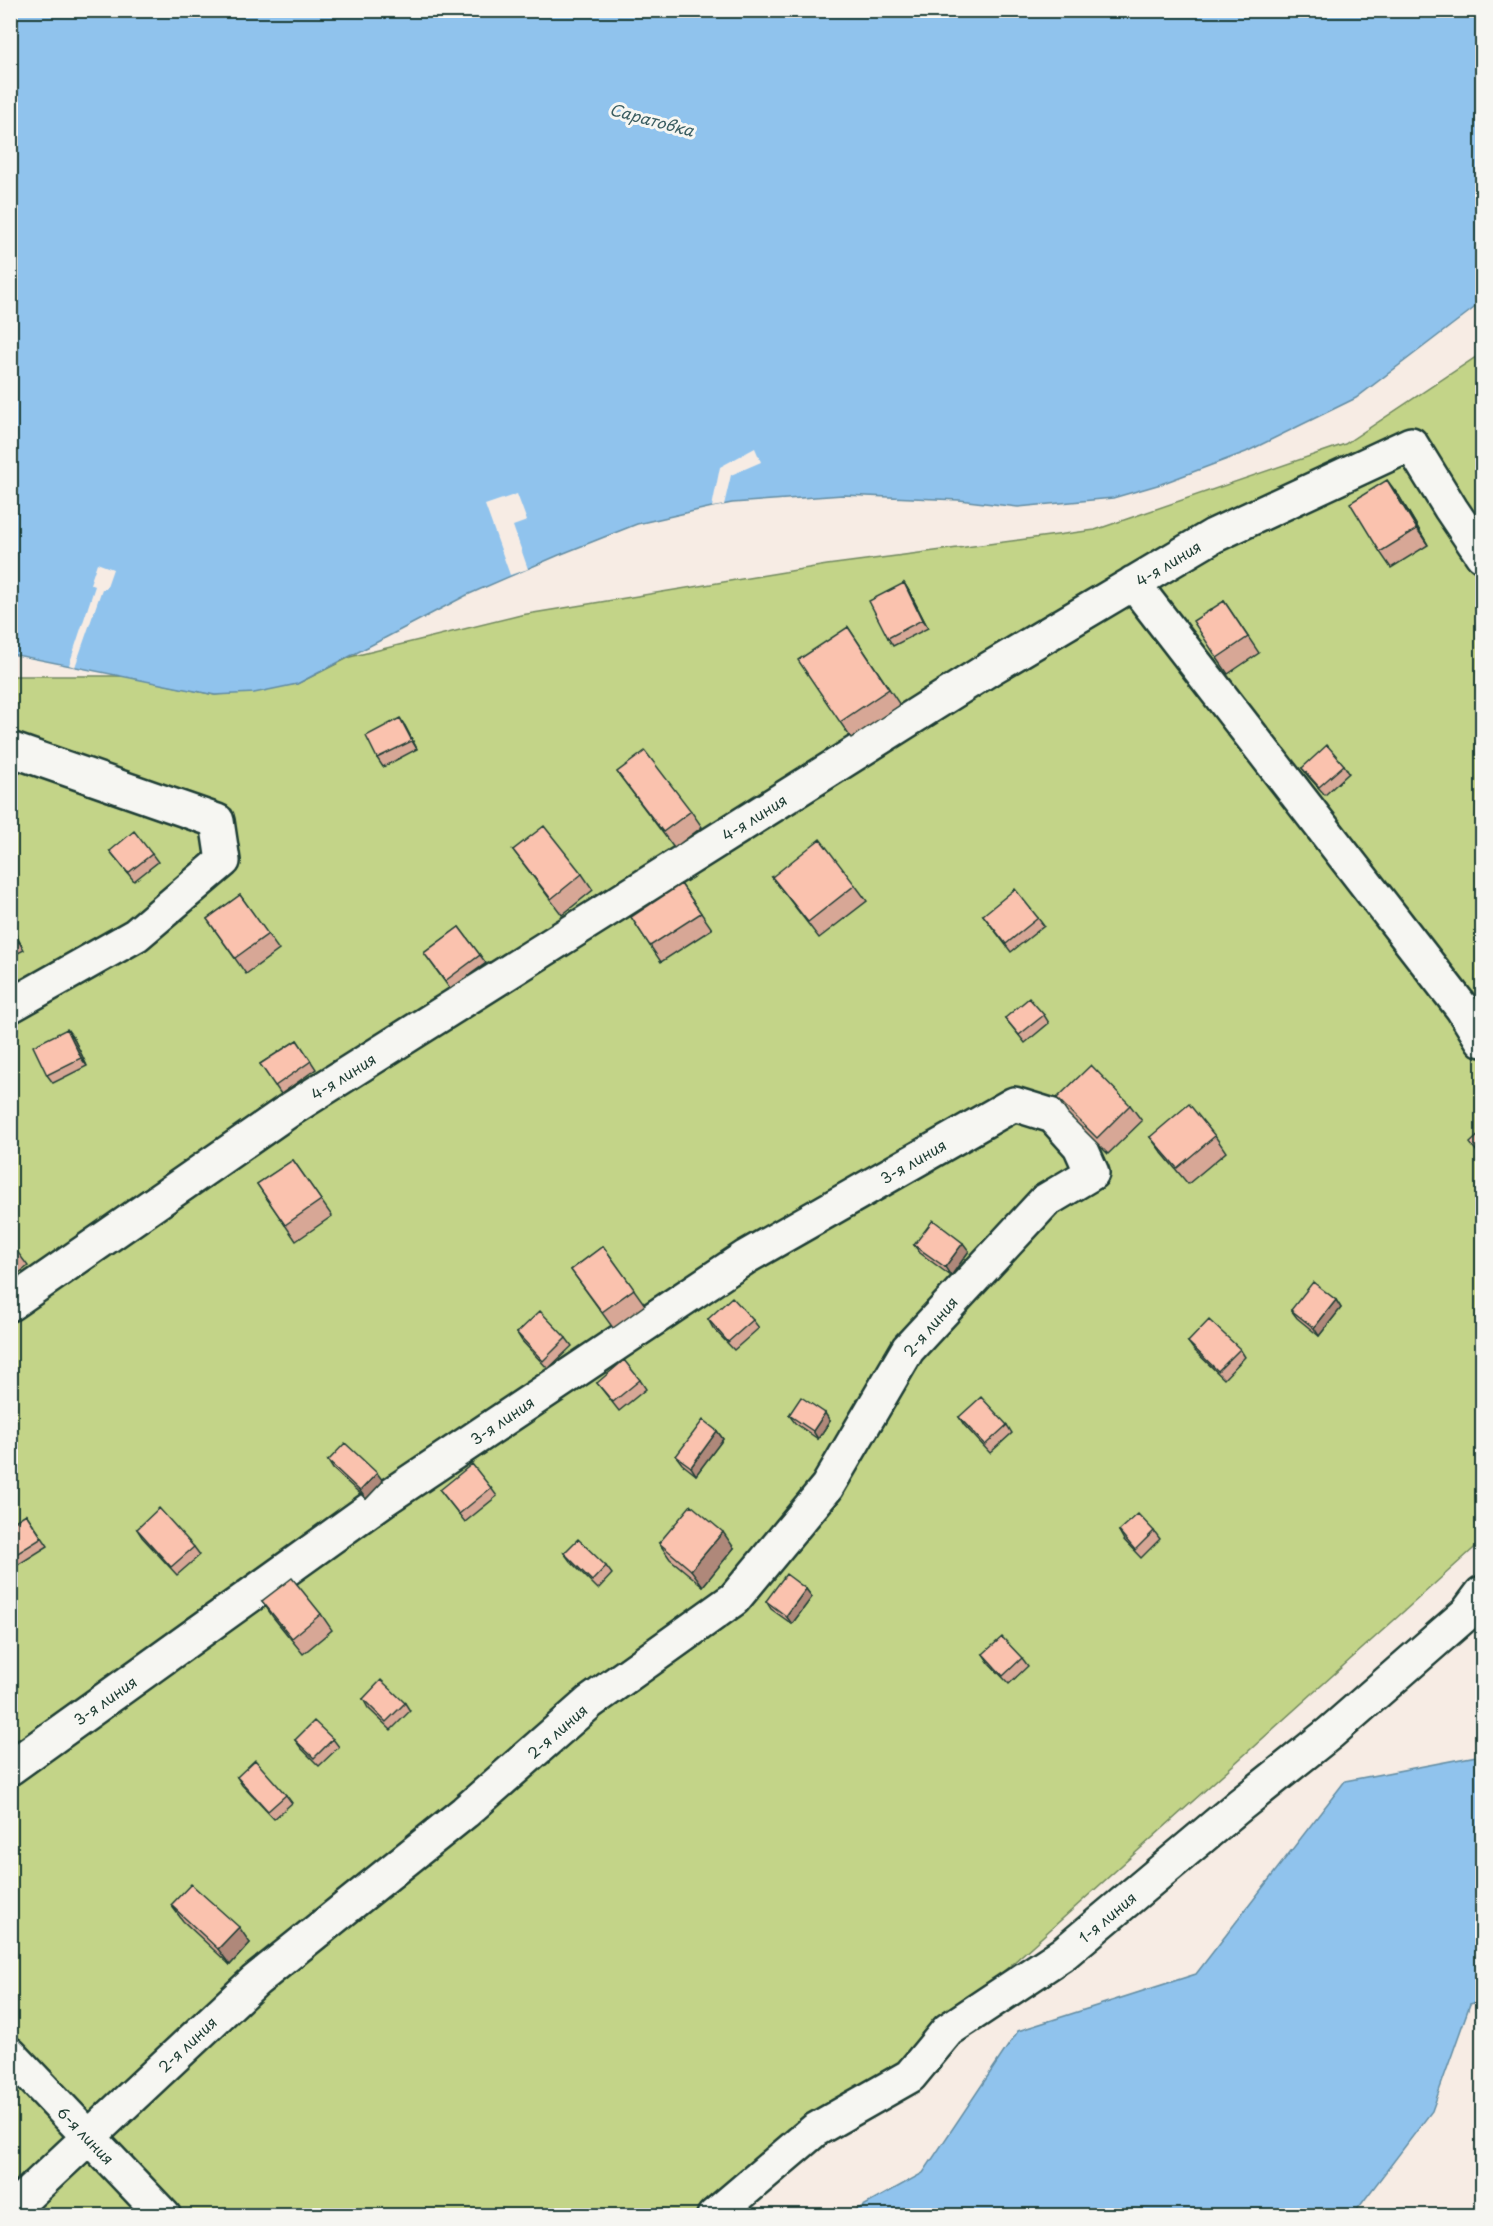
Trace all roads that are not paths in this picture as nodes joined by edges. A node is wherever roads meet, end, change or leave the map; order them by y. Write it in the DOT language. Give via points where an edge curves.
graph roads {
  1 [pos="1482,555"];
  2 [pos="1133,583"];
  3 [pos="10,749"];
  4 [pos="10,1006"];
  5 [pos="1482,1040"];
  6 [pos="1014,1104"];
  7 [pos="10,1304"];
  8 [pos="1482,1593"];
  9 [pos="10,1768"];
  10 [pos="10,2054"];
  11 [pos="87,2137"];
  12 [pos="10,2211"];
  13 [pos="164,2216"];
  14 [pos="714,2216"];
  1 -- 2 [label="lane, 4-я линия" via="1411,444 1213,536"];
  2 -- 5 [label="lane" via="1462,1008"];
  2 -- 7 [label="lane, 4-я линия" via="989,669 291,1109"];
  3 -- 4 [label="lane" via="217,821 223,861 136,935"];
  6 -- 9 [label="lane, 3-я линия" via="736,1264 383,1500"];
  6 -- 11 [label="lane, 2-я линия" via="1053,1116 1080,1146 1092,1173 1046,1201 908,1349 827,1487 734,1599 590,1702 465,1812 255,1981"];
  8 -- 14 [label="lane, 1-я линия" via="1467,1612 1330,1733 1064,1953 948,2030 910,2076 815,2130"];
  10 -- 11 [label="lane, 6-я линия"];
  11 -- 12 [label="lane, 2-я линия"];
  11 -- 13 [label="lane, 6-я линия"];
}
